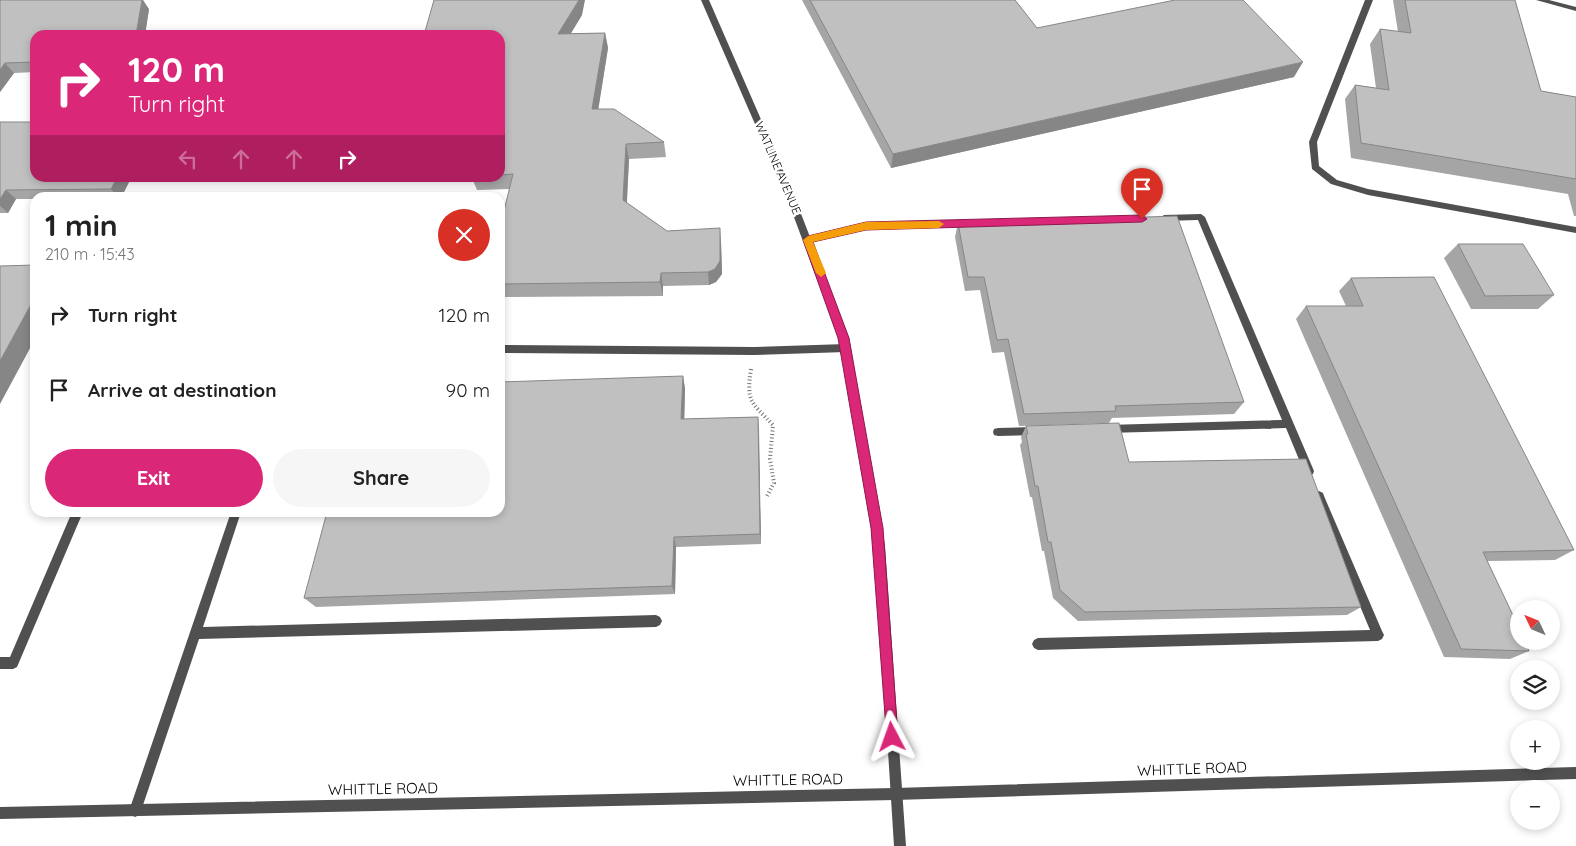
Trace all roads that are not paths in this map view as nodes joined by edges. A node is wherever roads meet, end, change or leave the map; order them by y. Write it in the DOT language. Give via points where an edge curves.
graph roads {
  1 [pos="706,0"];
  2 [pos="1369,0"];
  3 [pos="1540,0"];
  4 [pos="1576,10"];
  5 [pos="1152,218"];
  6 [pos="984,223"];
  7 [pos="1576,230"];
  8 [pos="808,240"];
  9 [pos="846,348"];
  10 [pos="505,349"];
  11 [pos="1289,424"];
  12 [pos="1095,429"];
  13 [pos="1047,431"];
  14 [pos="998,432"];
  15 [pos="76,517"];
  16 [pos="234,517"];
  17 [pos="656,620"];
  18 [pos="196,633"];
  19 [pos="1038,644"];
  20 [pos="0,663"];
  21 [pos="1576,773"];
  22 [pos="895,794"];
  23 [pos="135,811"];
  24 [pos="0,813"];
  25 [pos="900,846"];
  1 -- 8 [label="street, WATLINE AVENUE"];
  2 -- 7 [label="street" via="1313,142 1315,167 1334,182 1368,192"];
  3 -- 4 [label="street"];
  5 -- 11 [label="street" via="1201,217"];
  6 -- 8 [label="street" via="866,226"];
  8 -- 9 [label="street, WATLINE AVENUE"];
  9 -- 10 [label="street" via="754,351"];
  9 -- 22 [label="street, WATLINE AVENUE" via="880,546"];
  11 -- 12 [label="street"];
  11 -- 19 [label="street" via="1378,635"];
  13 -- 14 [label="street"];
  15 -- 20 [label="street" via="13,663"];
  16 -- 18 [label="street"];
  17 -- 18 [label="street"];
  18 -- 23 [label="street"];
  21 -- 22 [label="street, WHITTLE ROAD"];
  22 -- 23 [label="street, WHITTLE ROAD"];
  22 -- 25 [label="street, WATLINE AVENUE"];
  23 -- 24 [label="street, WHITTLE ROAD"];
}
